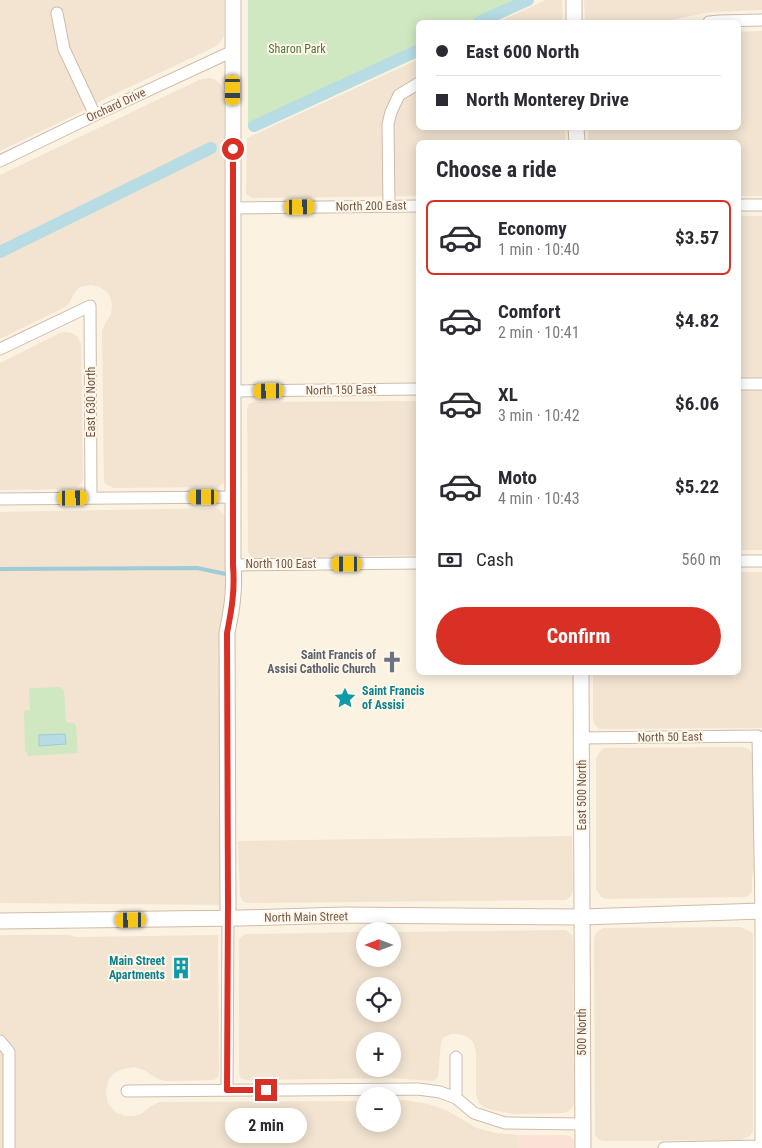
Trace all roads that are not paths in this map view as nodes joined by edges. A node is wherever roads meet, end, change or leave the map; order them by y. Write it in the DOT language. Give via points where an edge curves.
graph roads {
  1 [pos="233,0"];
  2 [pos="574,0"];
  3 [pos="57,13"];
  4 [pos="574,20"];
  5 [pos="741,20"];
  6 [pos="762,20"];
  7 [pos="233,50"];
  8 [pos="416,85"];
  9 [pos="95,115"];
  10 [pos="0,161"];
  11 [pos="741,205"];
  12 [pos="762,205"];
  13 [pos="389,206"];
  14 [pos="416,206"];
  15 [pos="233,208"];
  16 [pos="0,349"];
  17 [pos="741,384"];
  18 [pos="762,384"];
  19 [pos="416,389"];
  20 [pos="234,391"];
  21 [pos="234,497"];
  22 [pos="91,498"];
  23 [pos="0,499"];
  24 [pos="762,560"];
  25 [pos="741,561"];
  26 [pos="416,563"];
  27 [pos="233,565"];
  28 [pos="581,675"];
  29 [pos="581,738"];
  30 [pos="762,911"];
  31 [pos="582,916"];
  32 [pos="228,918"];
  33 [pos="0,921"];
  34 [pos="0,1041"];
  35 [pos="456,1057"];
  36 [pos="227,1090"];
  37 [pos="127,1091"];
  38 [pos="456,1098"];
  39 [pos="582,1124"];
  40 [pos="762,1146"];
  41 [pos="9,1148"];
  42 [pos="583,1148"];
  43 [pos="664,1148"];
  1 -- 7 [label="street"];
  2 -- 4 [label="street"];
  3 -- 9 [label="street" via="64,49"];
  5 -- 6 [label="street"];
  7 -- 9 [label="street, Orchard Drive"];
  7 -- 15 [label="street"];
  8 -- 13 [label="street" via="399,95 388,124"];
  9 -- 10 [label="street, Orchard Drive"];
  11 -- 12 [label="street"];
  13 -- 14 [label="street, North 200 East"];
  13 -- 15 [label="street, North 200 East"];
  15 -- 20 [label="street"];
  16 -- 22 [label="street, East 630 North" via="90,306"];
  17 -- 18 [label="street"];
  19 -- 20 [label="street, North 150 East"];
  20 -- 21 [label="street"];
  21 -- 22 [label="street"];
  21 -- 27 [label="street"];
  22 -- 23 [label="street"];
  24 -- 25 [label="street"];
  26 -- 27 [label="street, North 100 East"];
  27 -- 32 [label="street" via="233,605 227,633"];
  28 -- 29 [label="street, East 500 North"];
  29 -- 30 [label="street, North 50 East" via="758,736"];
  29 -- 31 [label="street, East 500 North"];
  30 -- 31 [label="street, North Main Street"];
  30 -- 40 [label="street"];
  31 -- 32 [label="street, North Main Street"];
  31 -- 39 [label="street, 500 North"];
  32 -- 33 [label="street, North Main Street"];
  32 -- 36 [label="street"];
  34 -- 41 [label="street" via="9,1052"];
  35 -- 38 [label="street"];
  36 -- 37 [label="street"];
  36 -- 38 [label="street" via="418,1089"];
  38 -- 39 [label="street" via="474,1113 505,1123"];
  39 -- 42 [label="street, 500 North"];
  40 -- 43 [label="street"];
}
